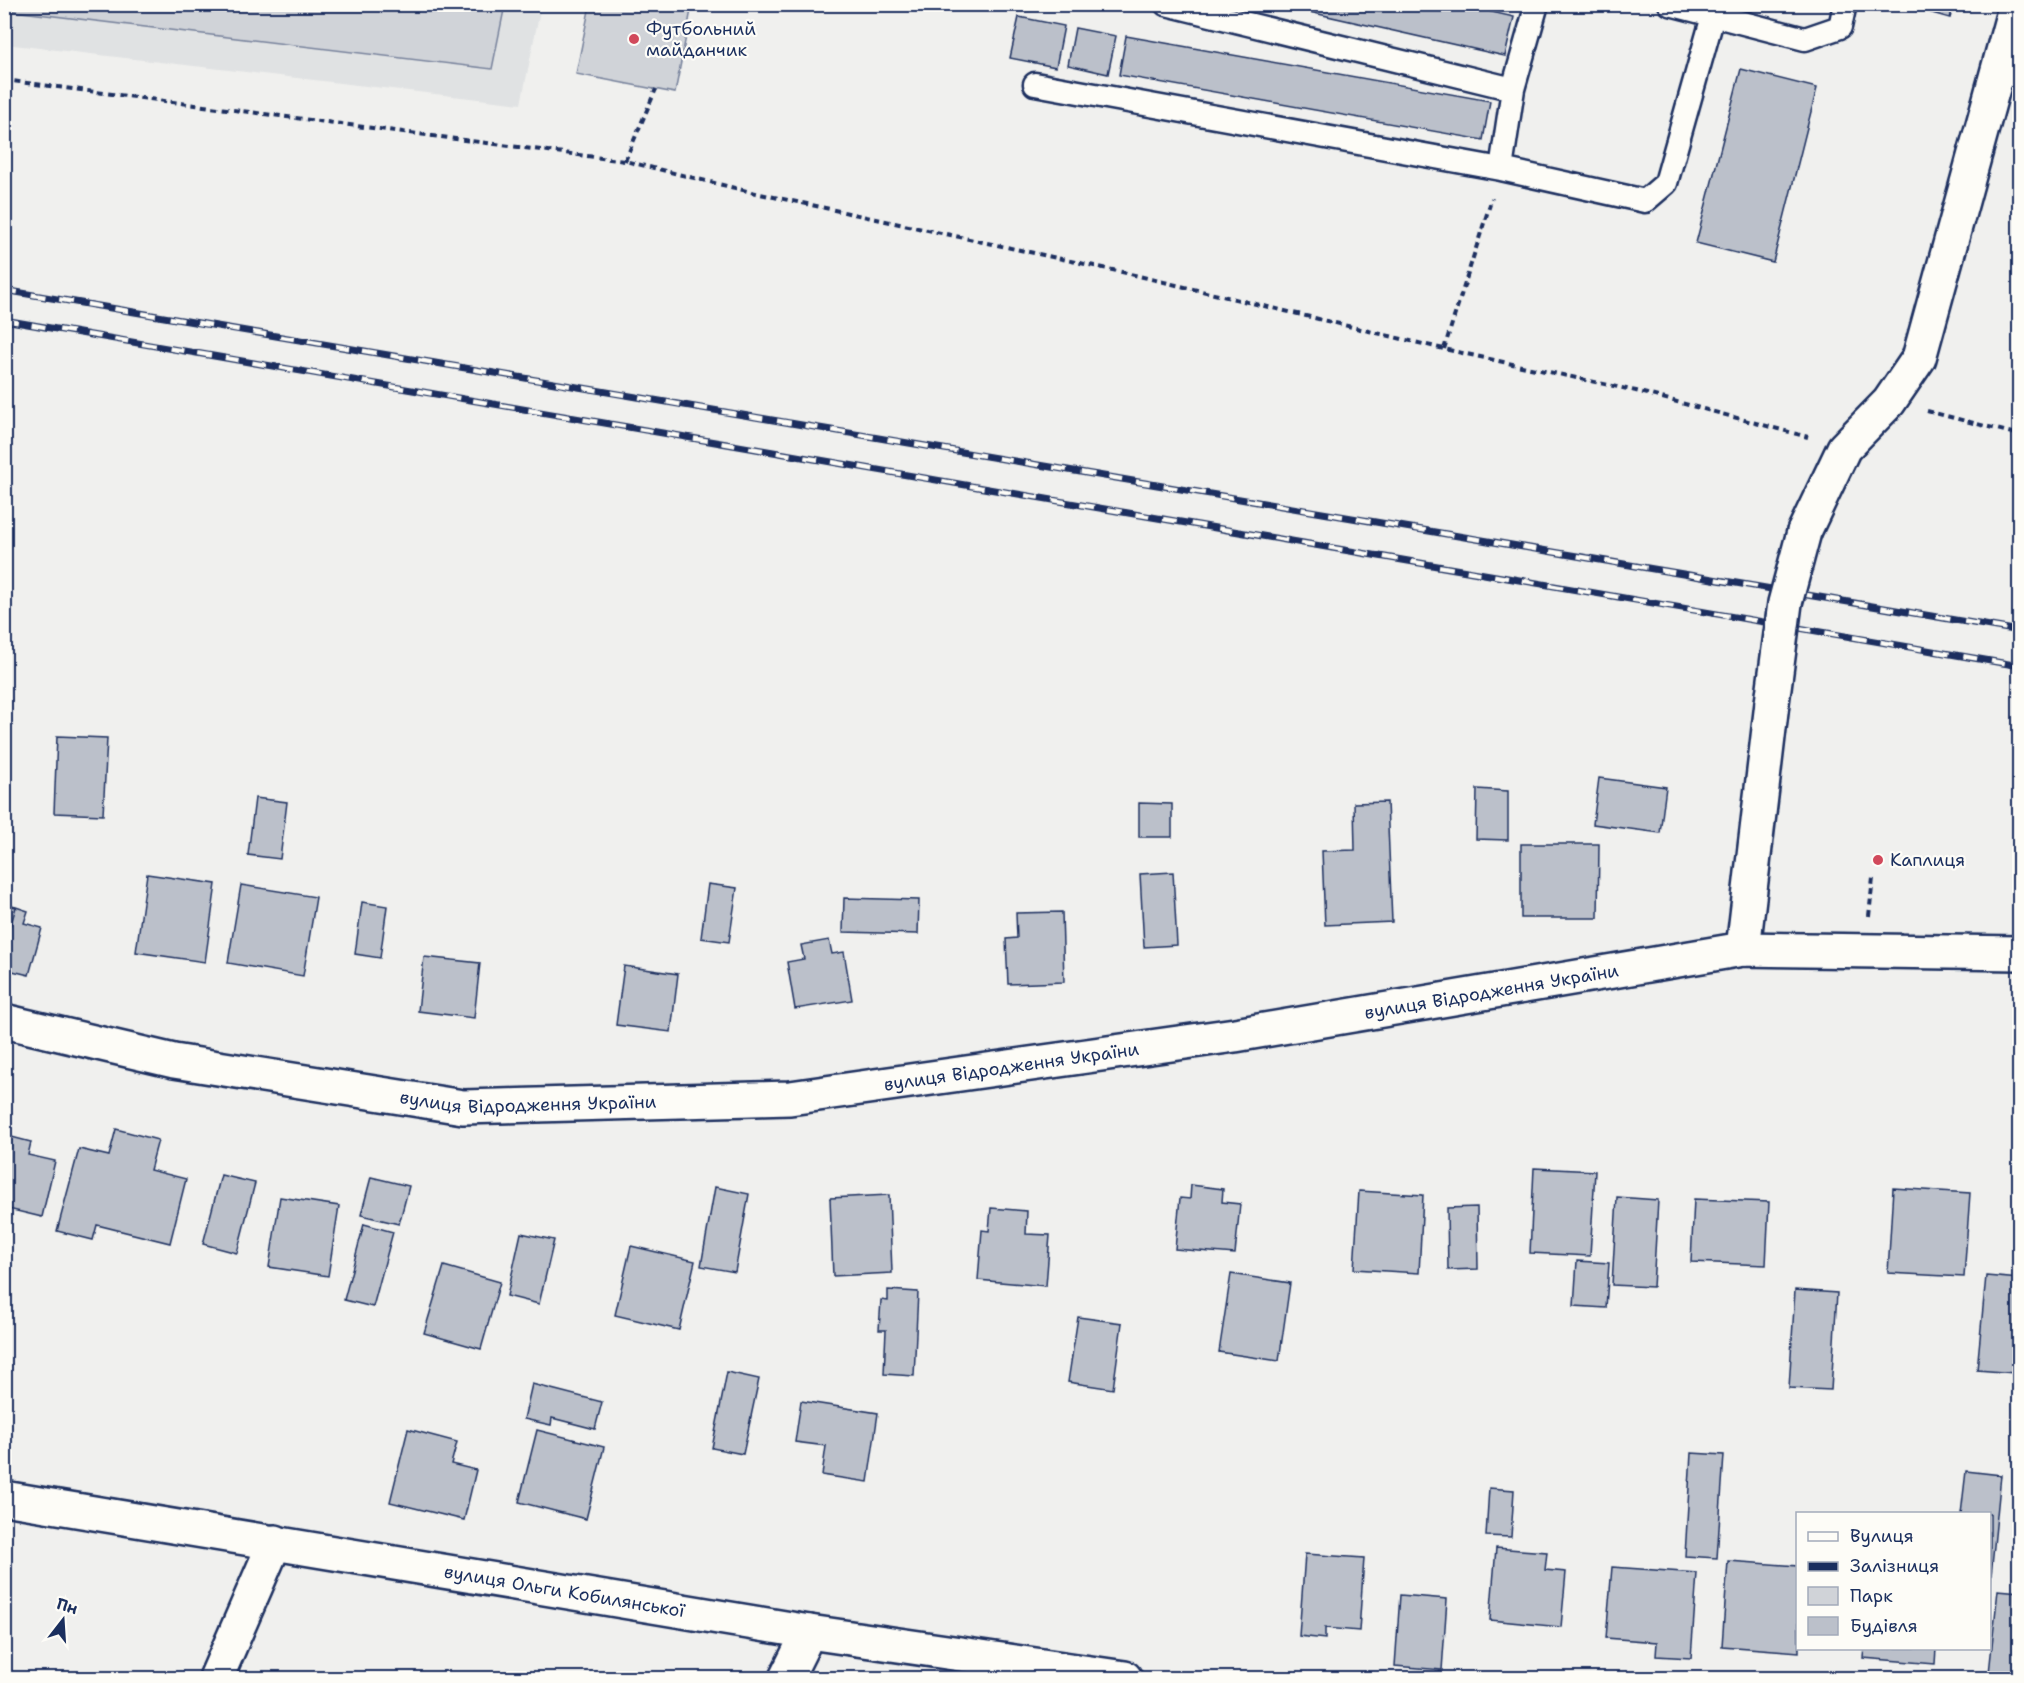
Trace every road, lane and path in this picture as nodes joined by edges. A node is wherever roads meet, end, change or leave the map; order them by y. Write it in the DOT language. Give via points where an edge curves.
graph roads {
  1 [pos="1166,4"];
  2 [pos="1537,4"];
  3 [pos="1670,4"];
  4 [pos="1845,4"];
  5 [pos="2016,4"];
  6 [pos="1713,16"];
  7 [pos="4,80"];
  8 [pos="1035,84"];
  9 [pos="656,89"];
  10 [pos="1513,90"];
  11 [pos="625,161"];
  12 [pos="1501,169"];
  13 [pos="1444,349"];
  14 [pos="1889,402"];
  15 [pos="2019,435"];
  16 [pos="1844,448"];
  17 [pos="1743,949"];
  18 [pos="2019,953"];
  19 [pos="4,1021"];
  20 [pos="4,1498"];
  21 [pos="274,1542"];
  22 [pos="809,1632"];
  23 [pos="216,1678"];
  24 [pos="786,1678"];
  25 [pos="1125,1678"];
  1 -- 10 [label="lane"];
  2 -- 10 [label="lane"];
  3 -- 6 [label="lane"];
  4 -- 6 [label="lane" via="1840,27 1805,39"];
  5 -- 14 [label="street" via="1919,358"];
  6 -- 12 [label="lane" via="1666,183 1645,201"];
  7 -- 11 [label="path"];
  8 -- 12 [label="lane"];
  9 -- 11 [label="path"];
  10 -- 12 [label="lane"];
  11 -- 13 [label="path" via="1122,272"];
  12 -- 13 [label="path"];
  13 -- 16 [label="path" via="1636,392"];
  14 -- 15 [label="path"];
  14 -- 16 [label="street"];
  16 -- 17 [label="street, bridge" via="1804,532 1785,603"];
  17 -- 18 [label="street, вулиця Відродження України"];
  17 -- 19 [label="street, вулиця Відродження України" via="1235,1035 790,1098 463,1107 174,1061"];
  20 -- 21 [label="street, вулиця Ольги Кобилянської"];
  21 -- 22 [label="street, вулиця Ольги Кобилянської"];
  21 -- 23 [label="street"];
  22 -- 24 [label="street"];
  22 -- 25 [label="street, вулиця Ольги Кобилянської"];
}
